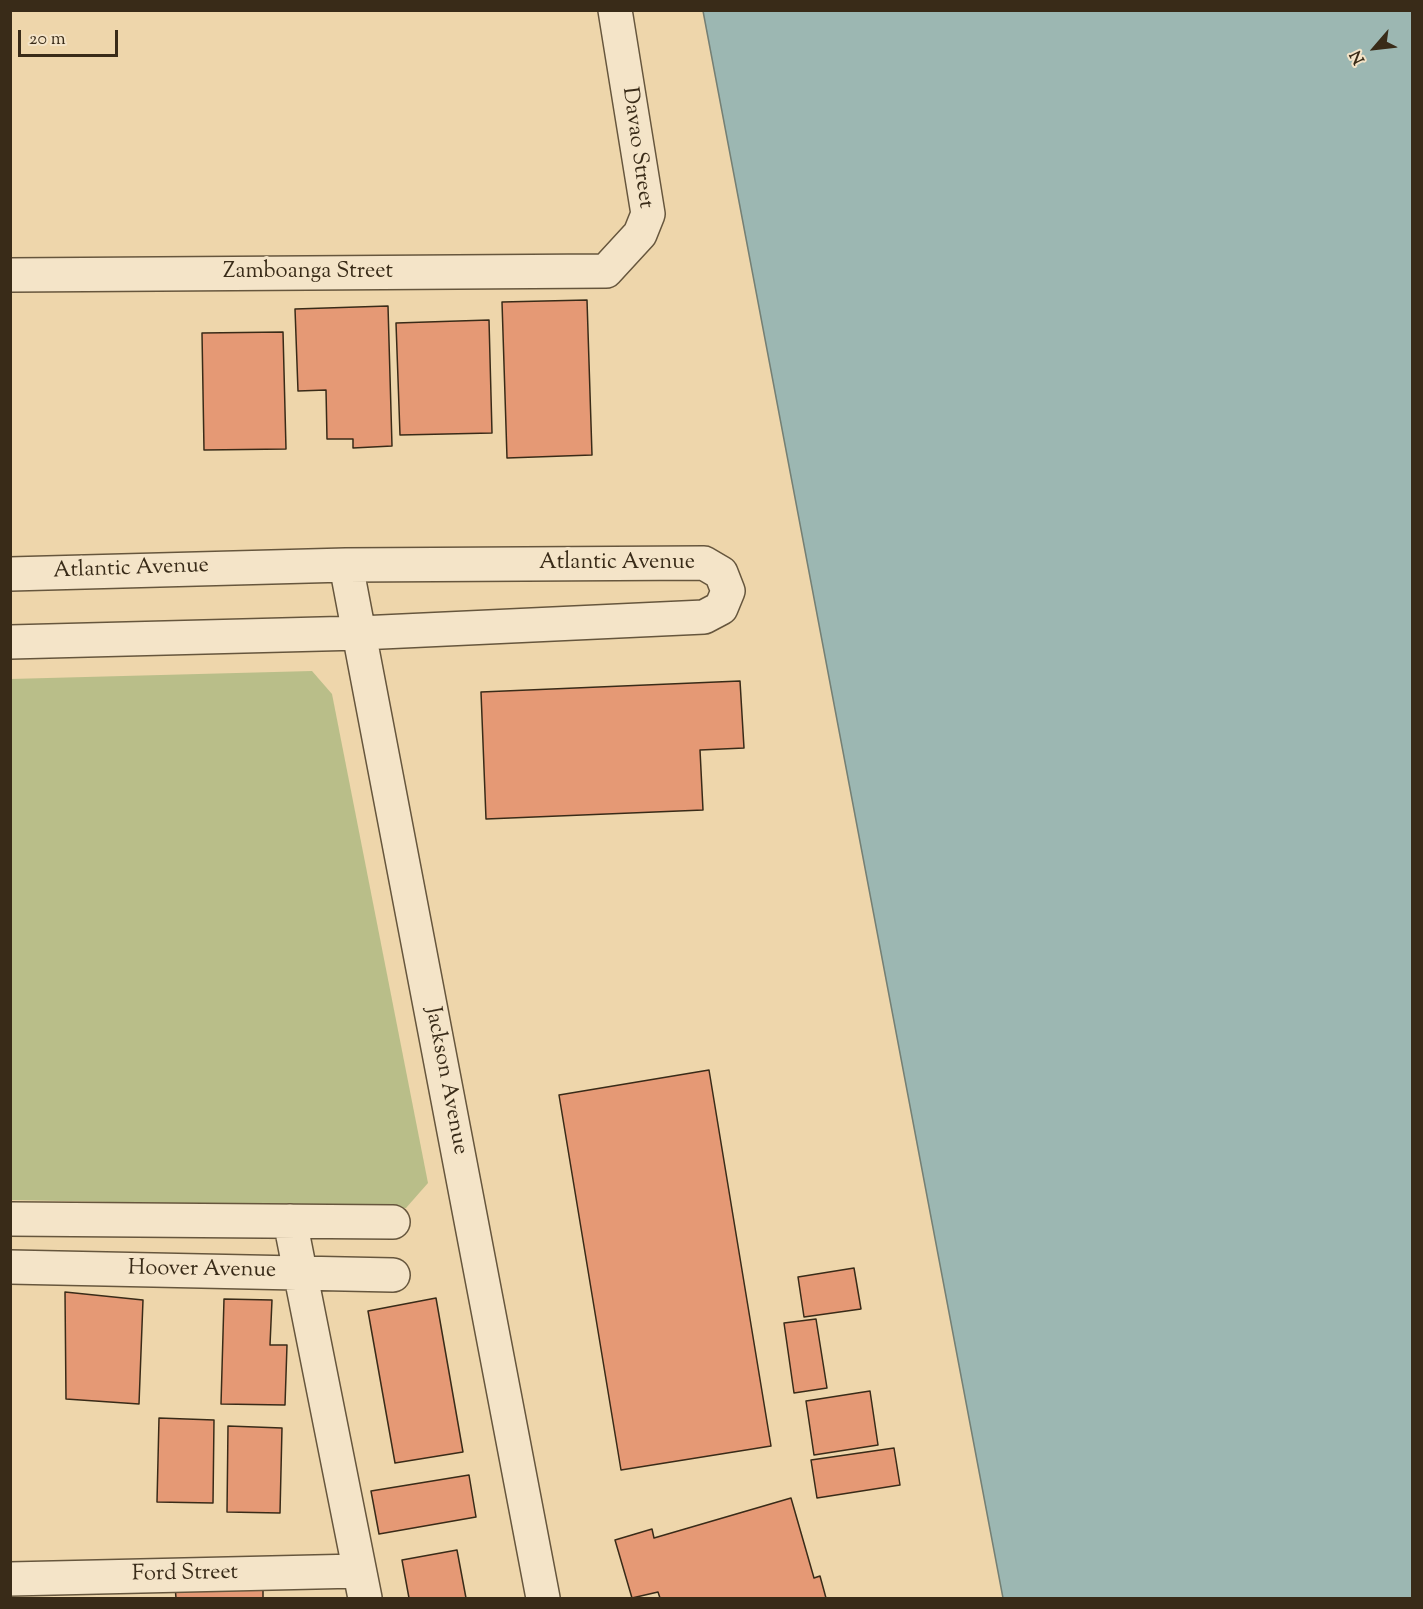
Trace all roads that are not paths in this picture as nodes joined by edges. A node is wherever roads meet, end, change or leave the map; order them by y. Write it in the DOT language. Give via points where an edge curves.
graph roads {
  1 [pos="615,10"];
  2 [pos="606,271"];
  3 [pos="10,275"];
  4 [pos="346,565"];
  5 [pos="10,574"];
  6 [pos="360,633"];
  7 [pos="10,642"];
  8 [pos="10,1219"];
  9 [pos="290,1221"];
  10 [pos="393,1222"];
  11 [pos="10,1267"];
  12 [pos="300,1273"];
  13 [pos="393,1275"];
  14 [pos="10,1579"];
  15 [pos="362,1585"];
  16 [pos="543,1599"];
  1 -- 2 [label="street, Davao Street" via="648,214 640,234"];
  2 -- 3 [label="street, Zamboanga Street"];
  4 -- 5 [label="street, Atlantic Avenue"];
  4 -- 6 [label="street, Jackson Avenue"];
  4 -- 6 [label="street, Atlantic Avenue" via="704,563 721,573 728,591 721,608 704,617"];
  6 -- 7 [label="street, Atlantic Avenue"];
  6 -- 16 [label="street, Jackson Avenue"];
  8 -- 9 [label="street"];
  9 -- 10 [label="street"];
  9 -- 12 [label="street"];
  11 -- 12 [label="street, Hoover Avenue"];
  12 -- 13 [label="street, Hoover Avenue"];
  12 -- 15 [label="street"];
  14 -- 15 [label="street, Ford Street"];
}
